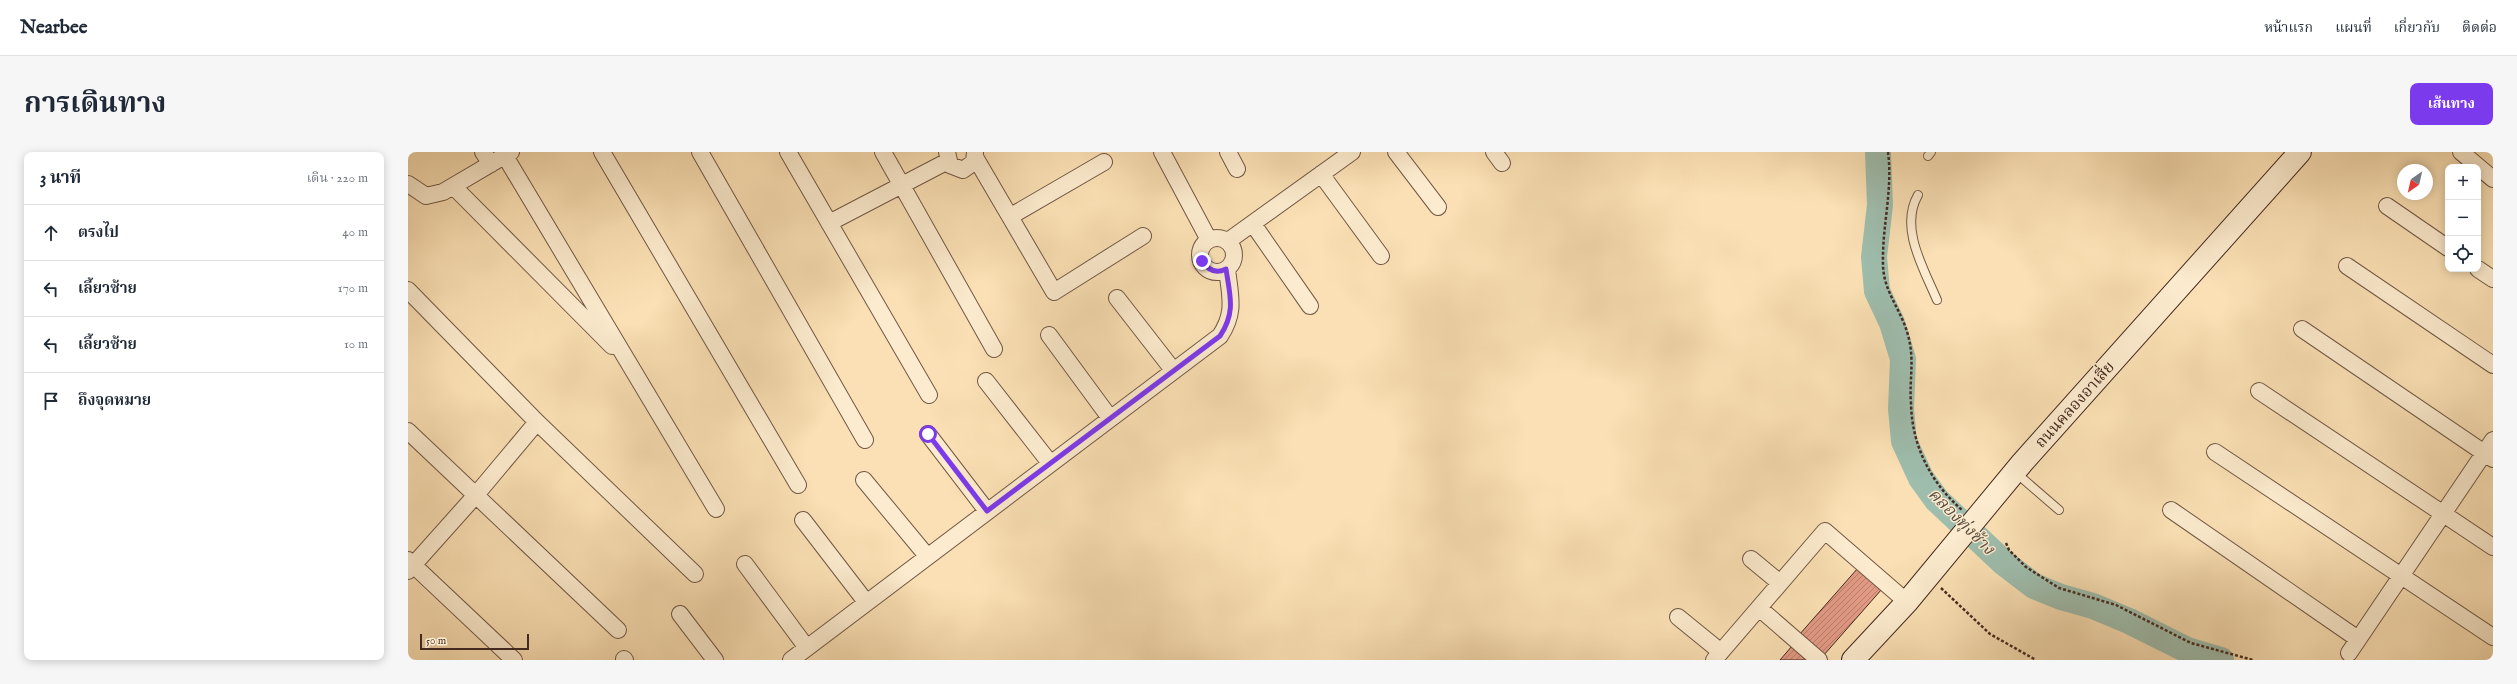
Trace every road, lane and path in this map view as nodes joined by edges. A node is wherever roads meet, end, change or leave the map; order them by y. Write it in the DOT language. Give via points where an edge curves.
graph roads {
  1 [pos="602,152"];
  2 [pos="700,152"];
  3 [pos="788,152"];
  4 [pos="883,152"];
  5 [pos="1162,152"];
  6 [pos="1228,152"];
  7 [pos="1352,152"];
  8 [pos="1396,152"];
  9 [pos="1888,152"];
  10 [pos="2300,152"];
  11 [pos="2461,152"];
  12 [pos="508,154"];
  13 [pos="975,155"];
  14 [pos="947,157"];
  15 [pos="487,158"];
  16 [pos="1104,162"];
  17 [pos="1237,169"];
  18 [pos="1321,174"];
  19 [pos="2493,179"];
  20 [pos="408,184"];
  21 [pos="903,185"];
  22 [pos="453,186"];
  23 [pos="1918,196"];
  24 [pos="2387,206"];
  25 [pos="1438,207"];
  26 [pos="1011,216"];
  27 [pos="829,223"];
  28 [pos="1253,224"];
  29 [pos="1143,236"];
  30 [pos="1209,240"];
  31 [pos="1228,241"];
  32 [pos="2445,246"];
  33 [pos="1381,256"];
  34 [pos="2347,266"];
  35 [pos="1226,269"];
  36 [pos="2481,271"];
  37 [pos="2493,279"];
  38 [pos="408,290"];
  39 [pos="1117,298"];
  40 [pos="1937,300"];
  41 [pos="1310,306"];
  42 [pos="2302,329"];
  43 [pos="1048,335"];
  44 [pos="994,349"];
  45 [pos="630,364"];
  46 [pos="2493,366"];
  47 [pos="1173,370"];
  48 [pos="986,381"];
  49 [pos="2259,391"];
  50 [pos="929,395"];
  51 [pos="1110,418"];
  52 [pos="537,422"];
  53 [pos="408,431"];
  54 [pos="928,434"];
  55 [pos="865,440"];
  56 [pos="2490,450"];
  57 [pos="2215,452"];
  58 [pos="1050,463"];
  59 [pos="2014,472"];
  60 [pos="864,480"];
  61 [pos="798,485"];
  62 [pos="475,496"];
  63 [pos="716,509"];
  64 [pos="2059,510"];
  65 [pos="2171,510"];
  66 [pos="987,511"];
  67 [pos="2442,513"];
  68 [pos="1971,515"];
  69 [pos="803,520"];
  70 [pos="2006,543"];
  71 [pos="2493,547"];
  72 [pos="927,556"];
  73 [pos="1751,559"];
  74 [pos="745,564"];
  75 [pos="410,565"];
  76 [pos="695,574"];
  77 [pos="1928,576"];
  78 [pos="2400,576"];
  79 [pos="1780,583"];
  80 [pos="866,602"];
  81 [pos="1907,602"];
  82 [pos="1759,608"];
  83 [pos="680,614"];
  84 [pos="1678,616"];
  85 [pos="618,630"];
  86 [pos="2493,636"];
  87 [pos="2358,639"];
  88 [pos="807,648"];
  89 [pos="2349,653"];
  90 [pos="1717,656"];
  91 [pos="514,660"];
  92 [pos="715,660"];
  93 [pos="791,660"];
  94 [pos="1819,660"];
  95 [pos="1853,660"];
  96 [pos="2036,660"];
  97 [pos="2253,660"];
  1 -- 61 [label="street"];
  2 -- 55 [label="street"];
  3 -- 27 [label="street"];
  4 -- 21 [label="street"];
  5 -- 30 [label="street"];
  6 -- 17 [label="street"];
  7 -- 18 [label="street"];
  8 -- 25 [label="street"];
  9 -- 68 [label="path" via="1891,173 1884,237 1884,279 1892,301 1900,312 1911,350 1913,368 1910,404 1916,438 1926,467 1951,499"];
  10 -- 59 [label="street, ถนนคลองอาเสี่ย"];
  11 -- 19 [label="street"];
  12 -- 15 [label="street"];
  12 -- 45 [label="street"];
  13 -- 14 [label="street" via="971,166 963,170 954,168"];
  13 -- 26 [label="street"];
  14 -- 21 [label="street"];
  15 -- 22 [label="street"];
  16 -- 26 [label="street"];
  18 -- 28 [label="street"];
  18 -- 33 [label="street"];
  20 -- 22 [label="street" via="426,196 443,192"];
  21 -- 27 [label="street"];
  21 -- 44 [label="street"];
  22 -- 45 [label="street"];
  23 -- 40 [label="lane" via="1912,206 1911,219 1915,249"];
  24 -- 32 [label="street"];
  26 -- 29 [label="street" via="1054,292"];
  27 -- 50 [label="street"];
  28 -- 31 [label="street"];
  28 -- 41 [label="street"];
  30 -- 31 [label="street" via="1215,237"];
  30 -- 35 [label="street" via="1203,245 1200,253 1206,268 1214,272"];
  31 -- 35 [label="street" via="1235,254 1233,262"];
  34 -- 46 [label="street"];
  35 -- 47 [label="street" via="1231,303 1230,322 1220,336"];
  36 -- 37 [label="street"];
  38 -- 52 [label="street"];
  39 -- 47 [label="street"];
  42 -- 56 [label="street"];
  43 -- 51 [label="street"];
  45 -- 63 [label="street"];
  47 -- 51 [label="street"];
  48 -- 58 [label="street"];
  49 -- 67 [label="street"];
  51 -- 58 [label="street"];
  52 -- 62 [label="street"];
  52 -- 76 [label="street"];
  53 -- 62 [label="street"];
  54 -- 66 [label="street"];
  56 -- 67 [label="street"];
  57 -- 78 [label="street"];
  58 -- 66 [label="street"];
  59 -- 64 [label="lane"];
  59 -- 68 [label="street, ถนนคลองอาเสี่ย"];
  60 -- 72 [label="street"];
  62 -- 75 [label="street"];
  62 -- 85 [label="street"];
  65 -- 87 [label="street"];
  66 -- 72 [label="street"];
  67 -- 71 [label="street"];
  67 -- 78 [label="street"];
  68 -- 77 [label="street, ถนนคลองอาเสี่ย" via="1959,540"];
  69 -- 80 [label="street"];
  70 -- 97 [label="path" via="2009,550 2026,567 2060,588 2116,605 2191,643"];
  72 -- 80 [label="street"];
  73 -- 79 [label="street"];
  74 -- 88 [label="street"];
  75 -- 91 [label="street"];
  77 -- 81 [label="street, ถนนคลองอาเสี่ย"];
  77 -- 96 [label="path" via="1990,634"];
  78 -- 86 [label="street"];
  78 -- 87 [label="street"];
  79 -- 81 [label="street" via="1825,531"];
  79 -- 82 [label="street"];
  80 -- 88 [label="street"];
  81 -- 95 [label="street, ถนนคลองอาเสี่ย"];
  82 -- 90 [label="street"];
  82 -- 94 [label="street"];
  83 -- 92 [label="street"];
  84 -- 90 [label="street"];
  87 -- 89 [label="street"];
  88 -- 93 [label="street"];
}
